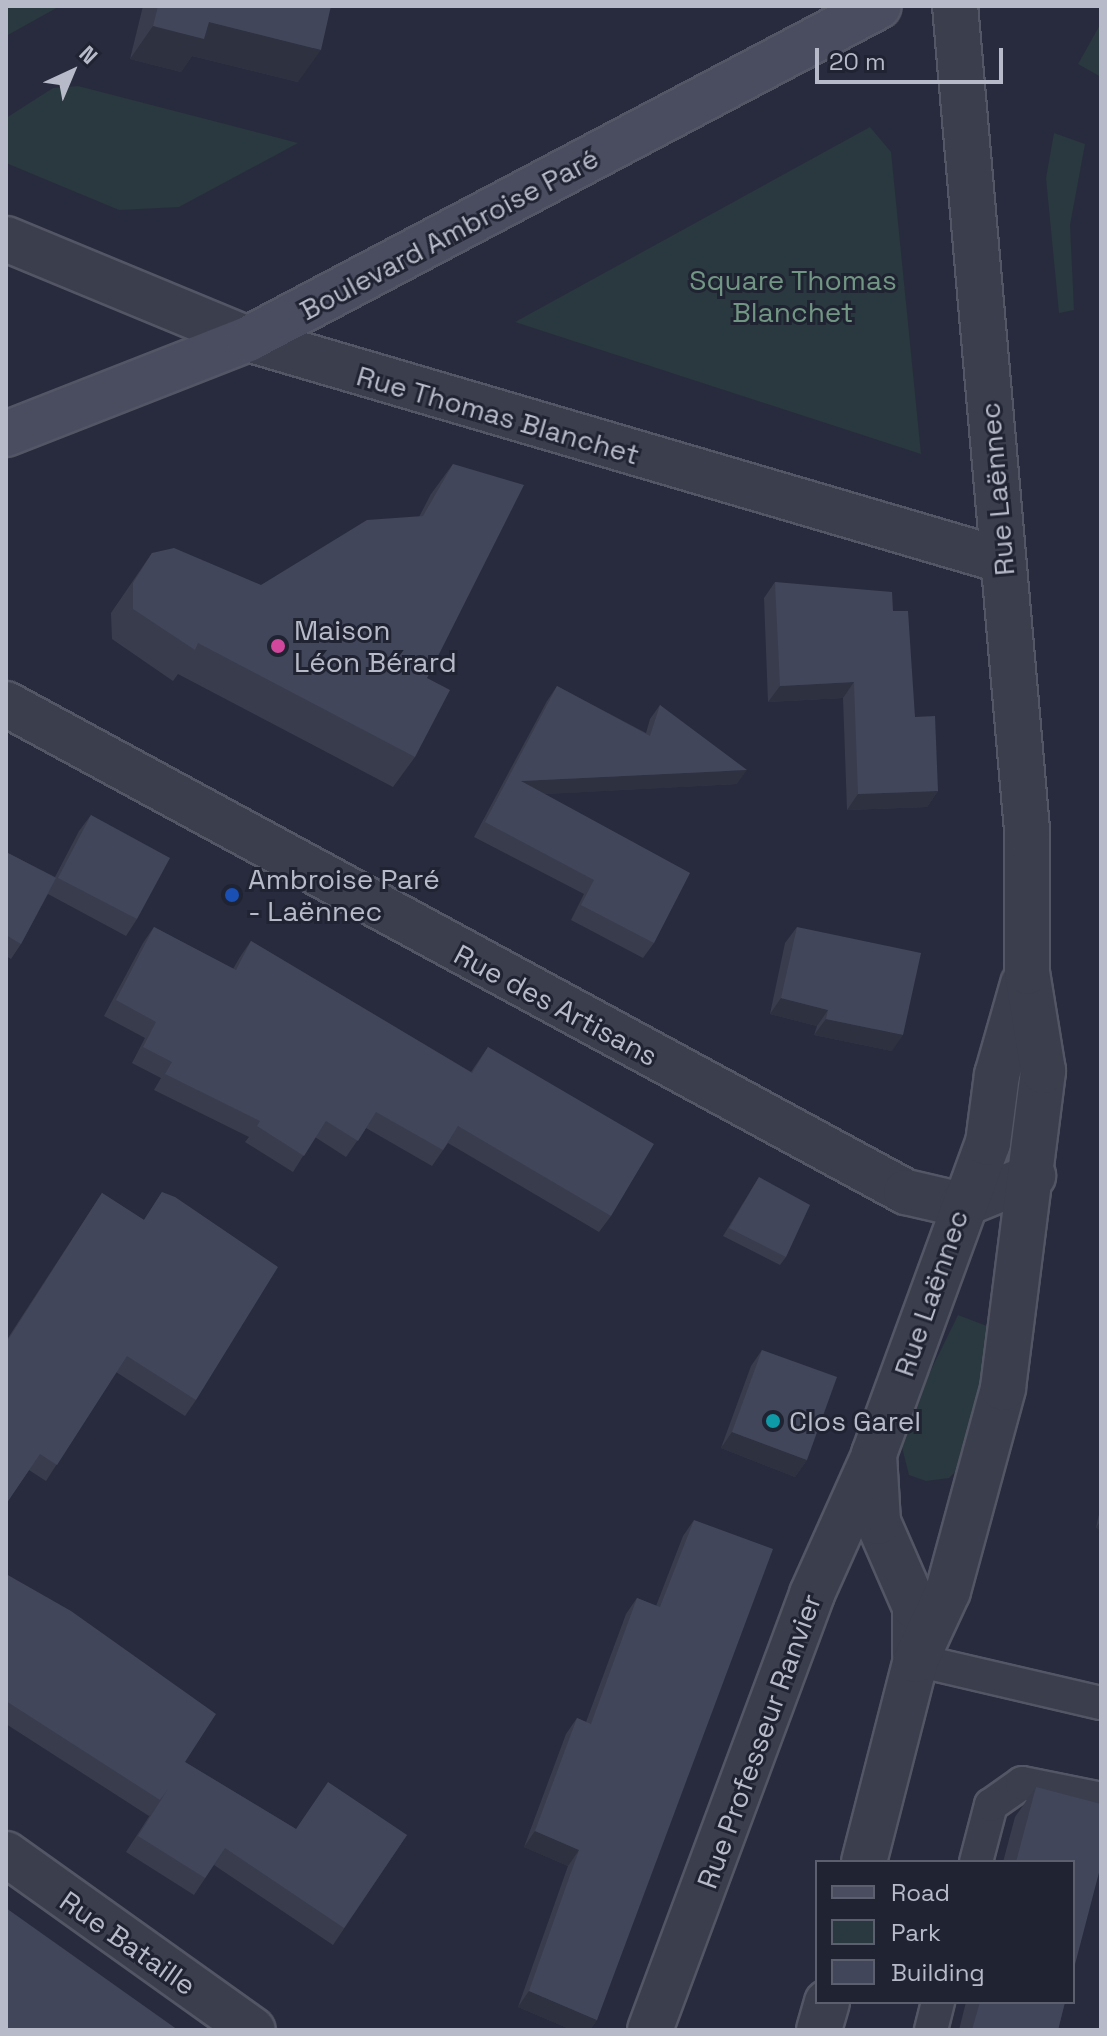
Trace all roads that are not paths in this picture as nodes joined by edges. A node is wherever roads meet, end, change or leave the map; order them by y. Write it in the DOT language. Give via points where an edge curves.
graph roads {
  1 [pos="879,6"];
  2 [pos="955,6"];
  3 [pos="6,239"];
  4 [pos="248,339"];
  5 [pos="6,434"];
  6 [pos="1001,560"];
  7 [pos="6,704"];
  8 [pos="1027,972"];
  9 [pos="1033,1176"];
  10 [pos="962,1205"];
  11 [pos="874,1454"];
  12 [pos="834,1546"];
  13 [pos="906,1576"];
  14 [pos="948,1591"];
  15 [pos="916,1660"];
  16 [pos="1101,1703"];
  17 [pos="1101,1799"];
  18 [pos="6,1854"];
  19 [pos="865,1860"];
  20 [pos="977,1860"];
  21 [pos="826,2004"];
  22 [pos="938,2004"];
  23 [pos="253,2030"];
  24 [pos="650,2030"];
  25 [pos="819,2030"];
  26 [pos="931,2030"];
  1 -- 4 [label="street, Boulevard Ambroise Paré"];
  2 -- 6 [label="street, Rue Laënnec"];
  3 -- 4 [label="street, Rue Thomas Blanchet"];
  4 -- 5 [label="street, Boulevard Ambroise Paré"];
  4 -- 6 [label="street, Rue Thomas Blanchet"];
  6 -- 8 [label="street, Rue Laënnec" via="1027,830"];
  7 -- 10 [label="street, Rue des Artisans" via="853,1166 906,1192"];
  8 -- 9 [label="street, Rue Laënnec" via="1043,1071"];
  8 -- 10 [label="street, Rue Laënnec" via="997,1075 988,1143"];
  9 -- 10 [label="street"];
  9 -- 14 [label="street, Rue Laënnec" via="1003,1388"];
  10 -- 11 [label="street, Rue Laënnec"];
  11 -- 12 [label="street, Rue Professeur Ranvier"];
  11 -- 13 [label="street, Rue Laënnec" via="878,1522"];
  12 -- 13 [label="street"];
  12 -- 24 [label="street, Rue Professeur Ranvier"];
  13 -- 14 [label="street"];
  13 -- 15 [label="street, Rue Laënnec"];
  14 -- 15 [label="street, Rue Laënnec"];
  15 -- 16 [label="lane"];
  15 -- 19 [label="street, Rue Laënnec"];
  17 -- 20 [label="lane" via="1022,1783 991,1805"];
  18 -- 23 [label="street, Rue Bataille"];
  21 -- 25 [label="street"];
  22 -- 26 [label="lane"];
}
